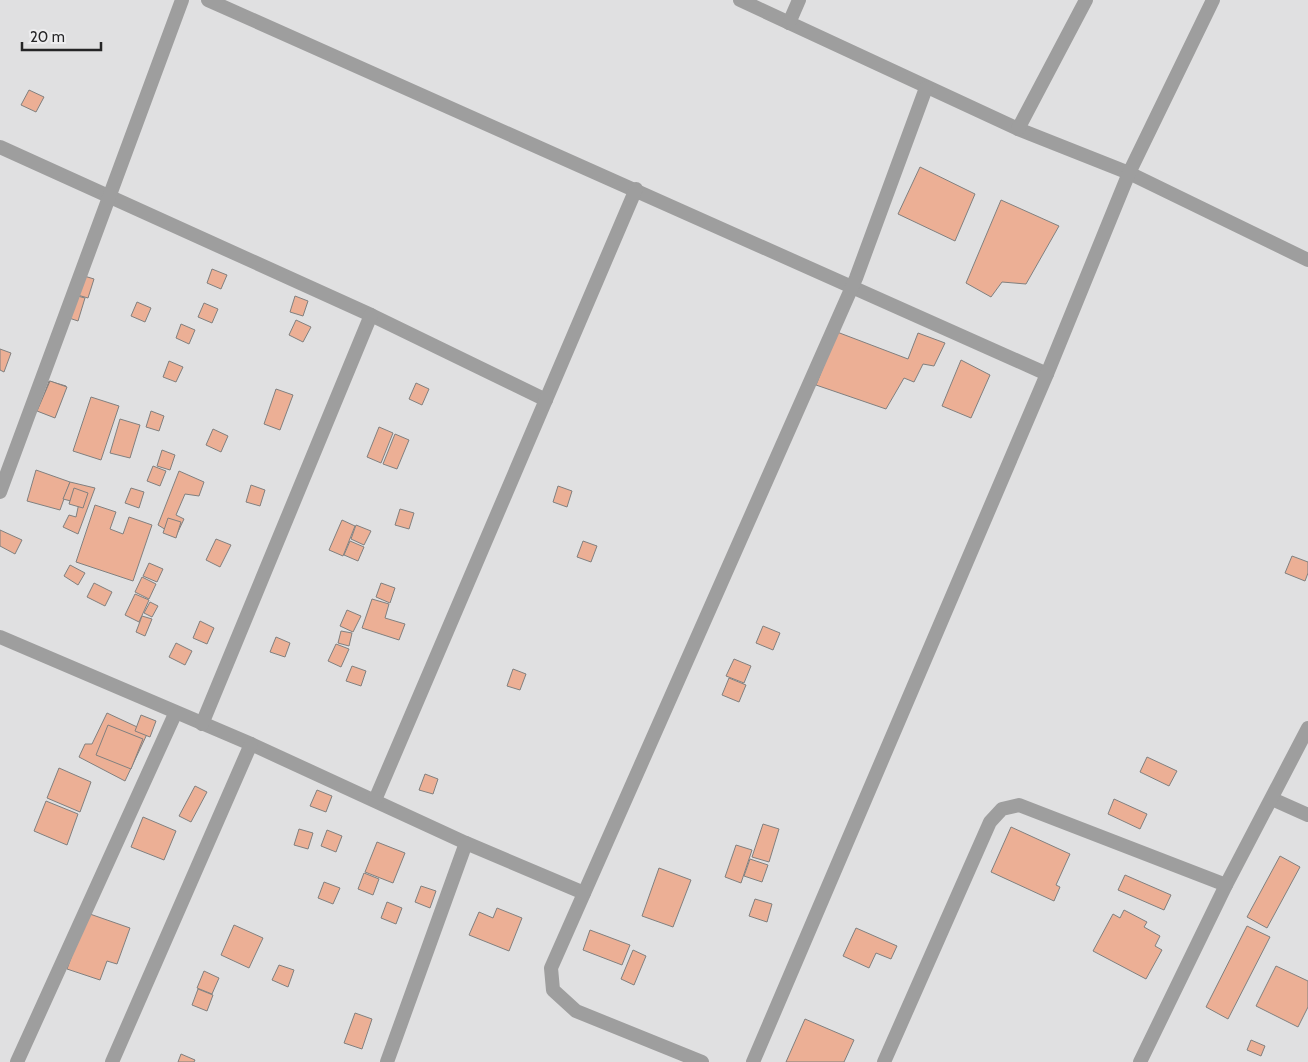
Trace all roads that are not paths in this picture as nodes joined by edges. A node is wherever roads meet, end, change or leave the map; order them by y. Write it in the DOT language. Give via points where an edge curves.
graph roads {
  1 [pos="182,0"];
  2 [pos="208,0"];
  3 [pos="740,0"];
  4 [pos="799,0"];
  5 [pos="1086,0"];
  6 [pos="1213,0"];
  7 [pos="789,24"];
  8 [pos="926,88"];
  9 [pos="1018,129"];
  10 [pos="0,147"];
  11 [pos="1129,173"];
  12 [pos="636,189"];
  13 [pos="109,197"];
  14 [pos="1308,260"];
  15 [pos="851,288"];
  16 [pos="372,315"];
  17 [pos="1047,374"];
  18 [pos="546,400"];
  19 [pos="0,492"];
  20 [pos="0,637"];
  21 [pos="175,714"];
  22 [pos="202,724"];
  23 [pos="1308,728"];
  24 [pos="251,744"];
  25 [pos="1272,799"];
  26 [pos="375,800"];
  27 [pos="1308,815"];
  28 [pos="466,843"];
  29 [pos="1226,884"];
  30 [pos="584,893"];
  31 [pos="17,1062"];
  32 [pos="112,1062"];
  33 [pos="387,1062"];
  34 [pos="702,1062"];
  35 [pos="753,1062"];
  36 [pos="884,1062"];
  37 [pos="1140,1062"];
  1 -- 13 [label="street"];
  2 -- 12 [label="street"];
  3 -- 7 [label="street"];
  4 -- 7 [label="street"];
  5 -- 9 [label="street"];
  6 -- 11 [label="street"];
  7 -- 8 [label="street"];
  8 -- 9 [label="street"];
  8 -- 15 [label="street"];
  9 -- 11 [label="street"];
  10 -- 13 [label="street"];
  11 -- 14 [label="street"];
  11 -- 17 [label="street"];
  12 -- 15 [label="street"];
  12 -- 18 [label="street"];
  13 -- 16 [label="street"];
  13 -- 19 [label="street"];
  15 -- 17 [label="street"];
  15 -- 30 [label="street"];
  16 -- 18 [label="street"];
  16 -- 22 [label="street"];
  17 -- 35 [label="street"];
  18 -- 26 [label="street"];
  20 -- 21 [label="street"];
  21 -- 22 [label="street"];
  21 -- 31 [label="street"];
  22 -- 24 [label="street"];
  23 -- 25 [label="street"];
  24 -- 26 [label="street"];
  24 -- 32 [label="street"];
  25 -- 27 [label="street"];
  25 -- 29 [label="street"];
  26 -- 28 [label="street"];
  28 -- 30 [label="street"];
  28 -- 33 [label="street"];
  29 -- 36 [label="street" via="1020,805 1002,809 990,822"];
  29 -- 37 [label="street"];
  30 -- 34 [label="street" via="551,968 553,990 576,1011"];
}
